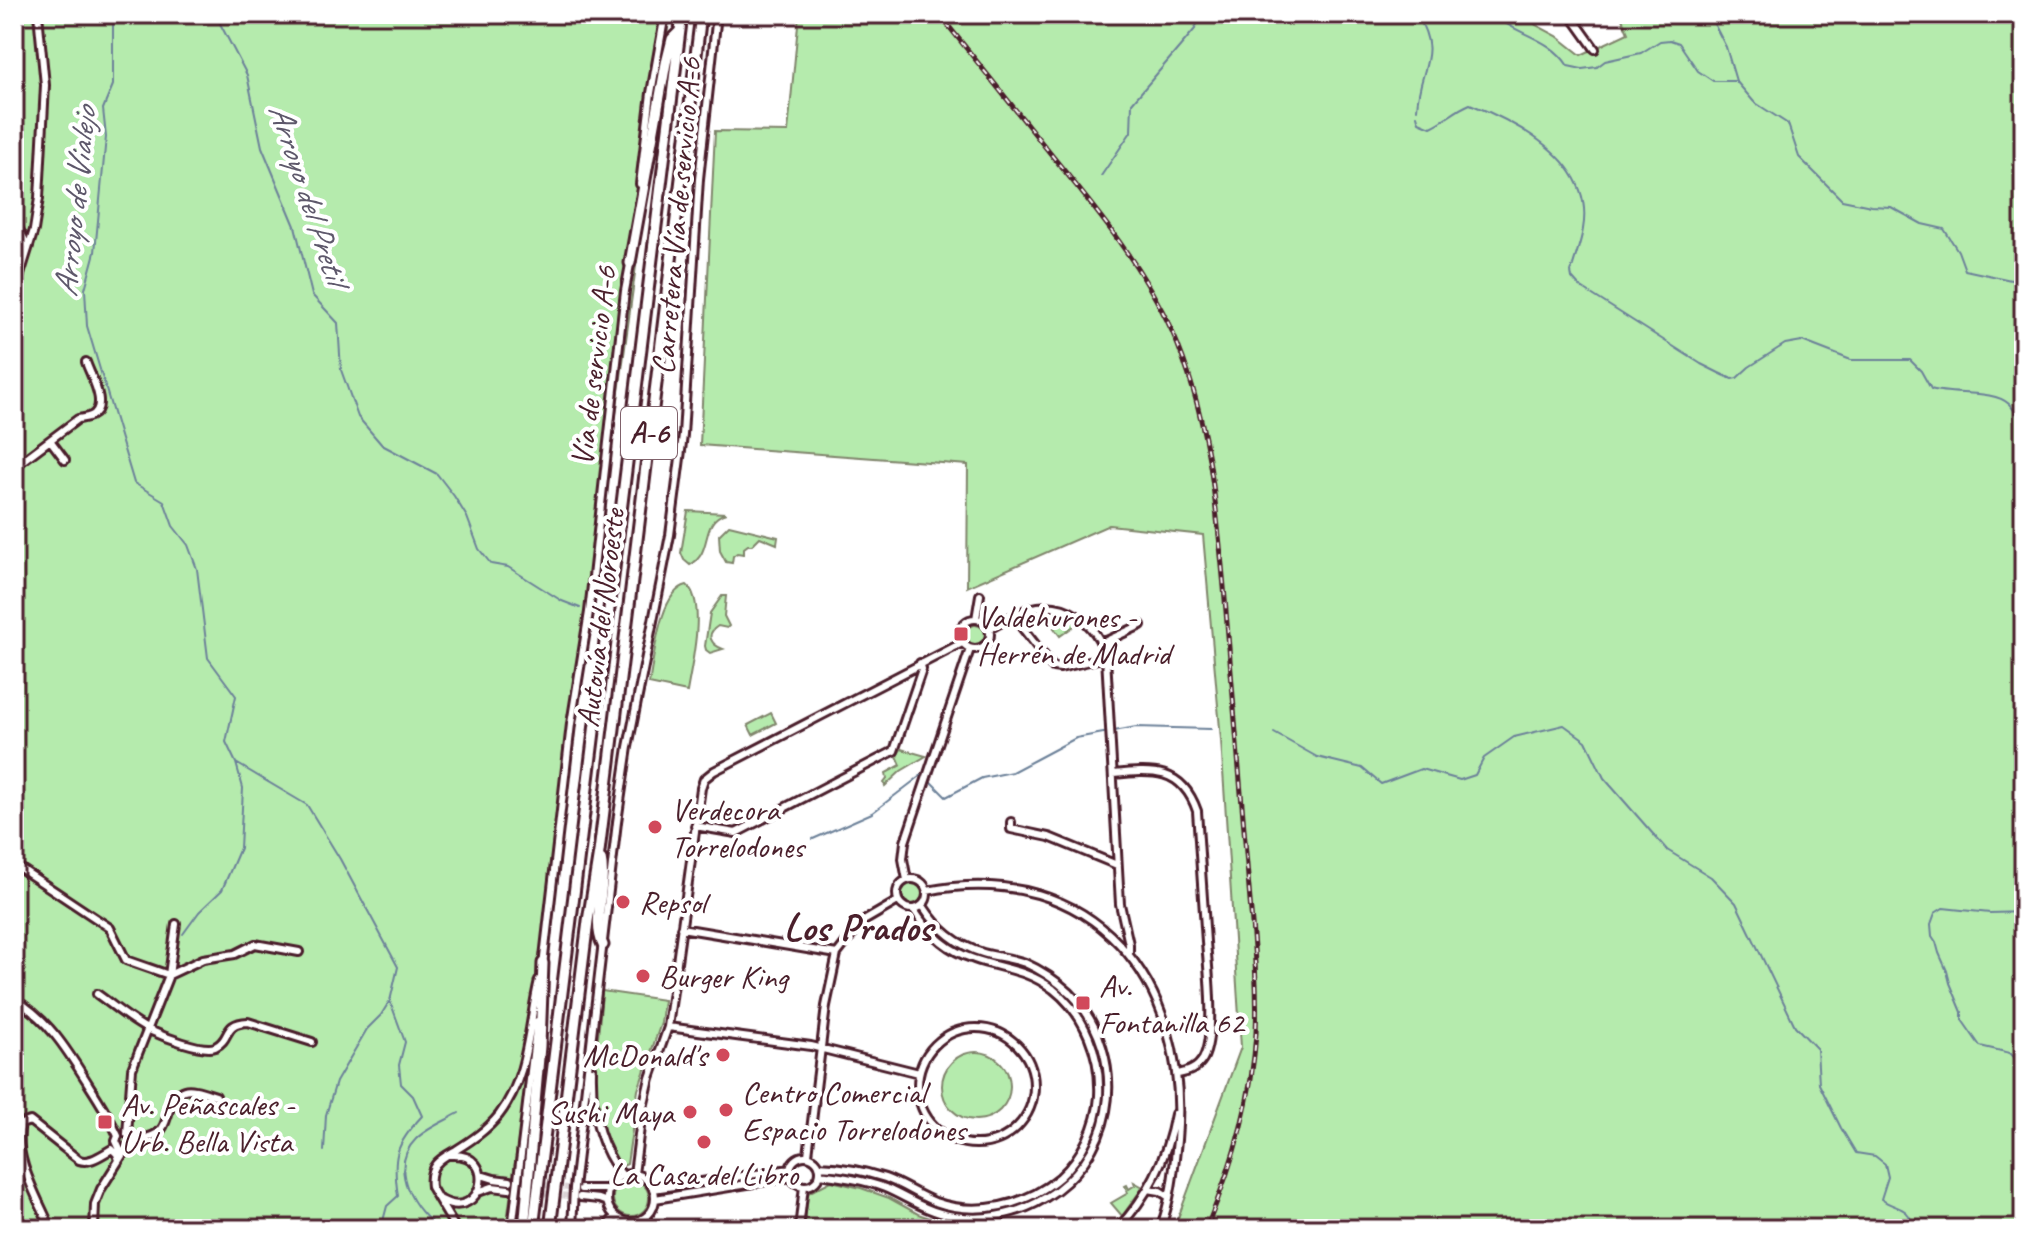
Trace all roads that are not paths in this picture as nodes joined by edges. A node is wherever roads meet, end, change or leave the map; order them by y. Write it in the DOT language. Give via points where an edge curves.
graph roads {
  1 [pos="38,14"];
  2 [pos="665,14"];
  3 [pos="682,14"];
  4 [pos="701,14"];
  5 [pos="717,14"];
  6 [pos="1570,14"];
  7 [pos="680,31"];
  8 [pos="1595,49"];
  9 [pos="14,221"];
  10 [pos="28,247"];
  11 [pos="630,263"];
  12 [pos="14,294"];
  13 [pos="86,362"];
  14 [pos="50,440"];
  15 [pos="65,460"];
  16 [pos="14,467"];
  17 [pos="980,595"];
  18 [pos="1013,616"];
  19 [pos="976,619"];
  20 [pos="1141,625"];
  21 [pos="989,629"];
  22 [pos="962,643"];
  23 [pos="1102,643"];
  24 [pos="970,649"];
  25 [pos="1106,657"];
  26 [pos="920,663"];
  27 [pos="1113,774"];
  28 [pos="1011,822"];
  29 [pos="695,826"];
  30 [pos="599,852"];
  31 [pos="14,864"];
  32 [pos="1117,865"];
  33 [pos="907,880"];
  34 [pos="927,891"];
  35 [pos="898,901"];
  36 [pos="923,906"];
  37 [pos="914,910"];
  38 [pos="176,924"];
  39 [pos="681,928"];
  40 [pos="603,945"];
  41 [pos="299,952"];
  42 [pos="1129,953"];
  43 [pos="837,954"];
  44 [pos="543,963"];
  45 [pos="169,975"];
  46 [pos="97,994"];
  47 [pos="14,999"];
  48 [pos="668,1027"];
  49 [pos="148,1029"];
  50 [pos="312,1042"];
  51 [pos="822,1048"];
  52 [pos="590,1054"];
  53 [pos="919,1073"];
  54 [pos="1178,1074"];
  55 [pos="216,1096"];
  56 [pos="1178,1098"];
  57 [pos="126,1138"];
  58 [pos="117,1147"];
  59 [pos="808,1155"];
  60 [pos="446,1156"];
  61 [pos="120,1157"];
  62 [pos="819,1166"];
  63 [pos="790,1169"];
  64 [pos="634,1174"];
  65 [pos="820,1174"];
  66 [pos="481,1175"];
  67 [pos="622,1175"];
  68 [pos="791,1177"];
  69 [pos="804,1186"];
  70 [pos="608,1189"];
  71 [pos="653,1189"];
  72 [pos="1148,1189"];
  73 [pos="478,1192"];
  74 [pos="1169,1197"];
  75 [pos="438,1198"];
  76 [pos="655,1199"];
  77 [pos="607,1202"];
  78 [pos="615,1217"];
  79 [pos="628,1226"];
  80 [pos="51,1229"];
  81 [pos="94,1229"];
  82 [pos="456,1229"];
  83 [pos="512,1229"];
  84 [pos="524,1229"];
  85 [pos="533,1229"];
  86 [pos="550,1229"];
  87 [pos="572,1229"];
  88 [pos="604,1229"];
  89 [pos="799,1229"];
  90 [pos="1117,1229"];
  91 [pos="1160,1229"];
  1 -- 10 [label="street" via="45,85 39,198"];
  2 -- 11 [label="street, Vía de servicio A-6"];
  3 -- 7 [label="highway, Autovía del Noroeste / A-6"];
  4 -- 30 [label="highway, Autovía del Noroeste / A-6"];
  5 -- 40 [label="street, Carretera Vía de servicio A-6" via="699,179 683,435 670,535 628,747"];
  6 -- 8 [label="street"];
  7 -- 11 [label="highway" via="672,39 666,63"];
  7 -- 85 [label="highway, Autovía del Noroeste / A-6"];
  9 -- 10 [label="street"];
  10 -- 12 [label="street"];
  11 -- 44 [label="street, Vía de servicio A-6"];
  13 -- 14 [label="street" via="98,390 96,412"];
  14 -- 15 [label="street"];
  14 -- 16 [label="street"];
  17 -- 19 [label="street"];
  18 -- 21 [label="street"];
  18 -- 23 [label="street" via="1035,607 1068,611 1088,623"];
  18 -- 25 [label="street" via="1053,667"];
  19 -- 21 [label="street"];
  19 -- 22 [label="street" via="961,629"];
  20 -- 23 [label="street"];
  21 -- 24 [label="street" via="984,647"];
  22 -- 24 [label="street"];
  22 -- 26 [label="street"];
  23 -- 25 [label="street"];
  24 -- 33 [label="street" via="905,842"];
  25 -- 27 [label="street"];
  26 -- 29 [label="street" via="708,775"];
  26 -- 29 [label="street" via="894,751 736,833"];
  27 -- 32 [label="street"];
  27 -- 54 [label="street" via="1165,774 1186,789 1197,811 1211,1003 1206,1051 1199,1064"];
  28 -- 32 [label="street" via="1011,829 1049,837"];
  29 -- 39 [label="street"];
  30 -- 40 [label="highway"];
  30 -- 86 [label="highway, Autovía del Noroeste / A-6"];
  31 -- 45 [label="street" via="110,928 126,960"];
  32 -- 42 [label="street"];
  33 -- 34 [label="street" via="920,881"];
  33 -- 35 [label="street" via="898,888"];
  34 -- 36 [label="street"];
  34 -- 42 [label="street" via="976,885 1038,895 1078,912"];
  35 -- 37 [label="street"];
  35 -- 43 [label="street" via="862,922"];
  36 -- 37 [label="street"];
  36 -- 65 [label="street" via="959,943 1041,971 1080,1005 1099,1036 1107,1069 1101,1130 1083,1164 1057,1191 1028,1208 998,1216 938,1212 871,1183"];
  37 -- 62 [label="street" via="949,947 1029,975 1065,1001 1083,1025 1097,1061 1098,1106 1092,1127 1076,1158 1052,1184 1021,1201 987,1209 952,1207 873,1174"];
  38 -- 45 [label="street"];
  39 -- 43 [label="street"];
  39 -- 48 [label="street"];
  40 -- 52 [label="street, Carretera Vía de servicio A-6"];
  41 -- 45 [label="street" via="255,944"];
  42 -- 54 [label="street" via="1159,1002"];
  43 -- 51 [label="street"];
  44 -- 60 [label="street" via="523,1066 510,1099 489,1126"];
  44 -- 83 [label="street"];
  44 -- 84 [label="highway"];
  45 -- 49 [label="street"];
  46 -- 49 [label="street"];
  47 -- 57 [label="street" via="52,1030"];
  48 -- 51 [label="street"];
  48 -- 64 [label="street" via="642,1112"];
  49 -- 50 [label="street" via="210,1048 221,1043 235,1024 248,1022"];
  49 -- 57 [label="street" via="132,1069"];
  51 -- 53 [label="street"];
  51 -- 59 [label="street"];
  52 -- 67 [label="street" via="596,1123"];
  52 -- 87 [label="street, Carretera Vía de servicio A-6"];
  53 -- 53 [label="street" via="919,1098 929,1120 961,1143 988,1144 1005,1137 1032,1105 1035,1083 1030,1062 1017,1044 992,1030 968,1028 946,1036 928,1052"];
  54 -- 56 [label="street"];
  55 -- 57 [label="street" via="180,1091 159,1132"];
  56 -- 72 [label="street" via="1165,1154"];
  56 -- 74 [label="street"];
  57 -- 58 [label="street" via="116,1141"];
  57 -- 61 [label="street"];
  58 -- 61 [label="street"];
  58 -- 80 [label="street" via="85,1162 30,1121 21,1124 22,1160"];
  59 -- 62 [label="street"];
  59 -- 63 [label="street" via="794,1160"];
  60 -- 66 [label="street" via="470,1159"];
  60 -- 75 [label="street" via="431,1175"];
  61 -- 81 [label="street" via="95,1204"];
  62 -- 65 [label="street"];
  63 -- 68 [label="street"];
  63 -- 71 [label="street"];
  64 -- 67 [label="street"];
  64 -- 71 [label="street"];
  65 -- 69 [label="street"];
  66 -- 73 [label="street"];
  66 -- 73 [label="street" via="509,1185"];
  67 -- 70 [label="street"];
  68 -- 69 [label="street"];
  68 -- 76 [label="street"];
  69 -- 89 [label="street"];
  70 -- 77 [label="street"];
  70 -- 77 [label="street" via="580,1193"];
  71 -- 76 [label="street"];
  72 -- 74 [label="street"];
  72 -- 90 [label="street"];
  73 -- 75 [label="street" via="463,1204"];
  74 -- 91 [label="street"];
  75 -- 82 [label="street"];
  76 -- 79 [label="street" via="647,1216"];
  77 -- 78 [label="street"];
  78 -- 79 [label="street"];
  78 -- 88 [label="street"];
}
